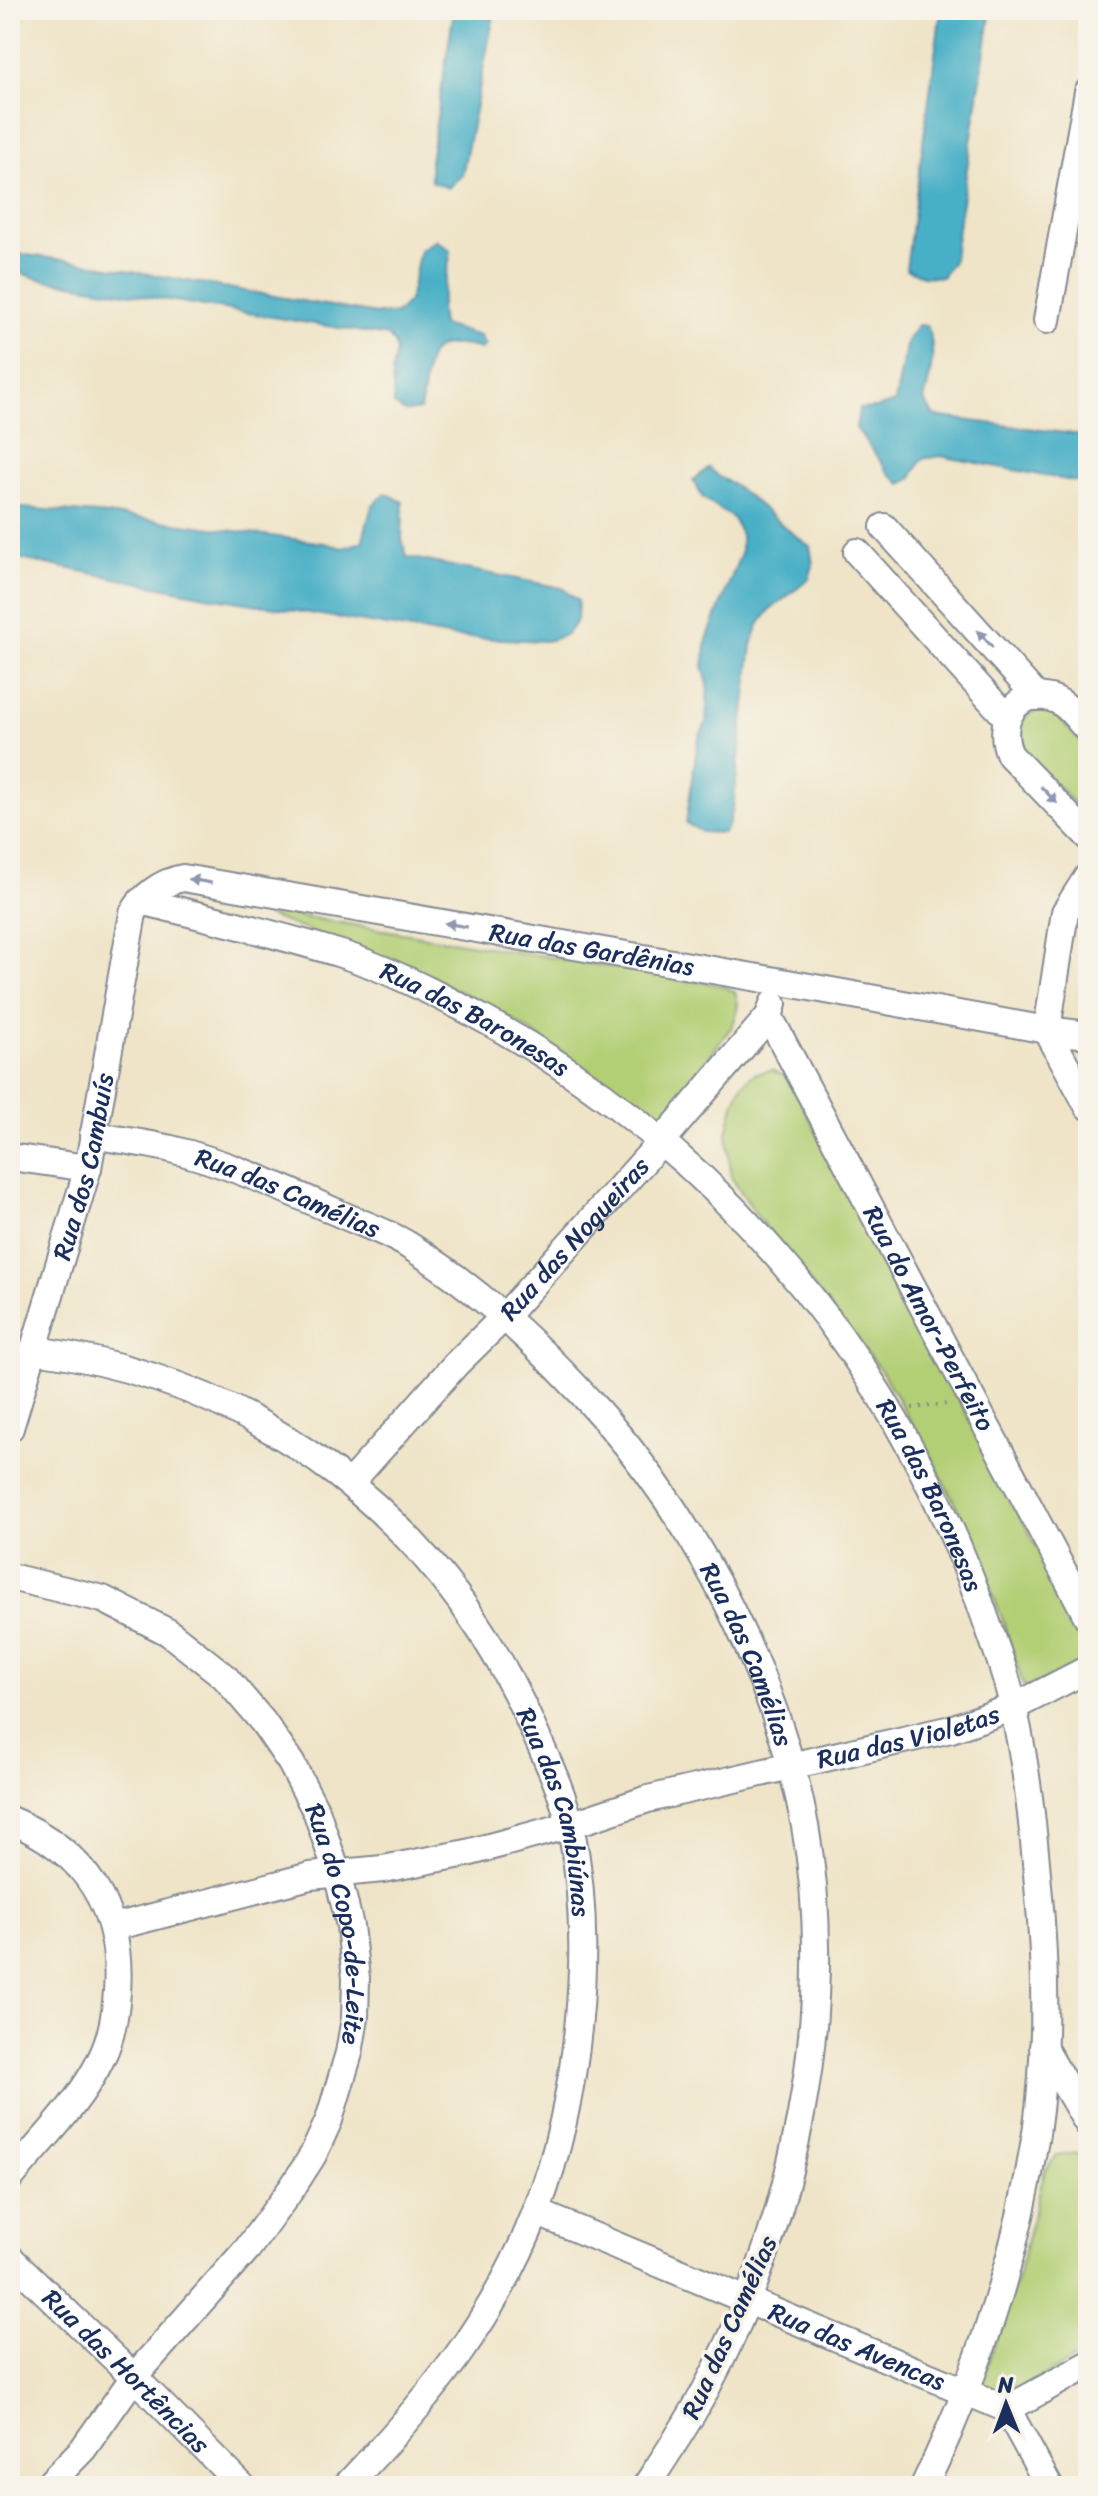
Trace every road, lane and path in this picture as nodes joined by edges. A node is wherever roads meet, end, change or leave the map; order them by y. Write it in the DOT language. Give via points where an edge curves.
graph roads {
  1 [pos="1088,92"];
  2 [pos="1047,320"];
  3 [pos="884,527"];
  4 [pos="857,552"];
  5 [pos="1037,697"];
  6 [pos="1007,718"];
  7 [pos="1088,730"];
  8 [pos="1088,836"];
  9 [pos="1088,876"];
  10 [pos="141,901"];
  11 [pos="782,982"];
  12 [pos="769,1016"];
  13 [pos="1047,1030"];
  14 [pos="1088,1035"];
  15 [pos="1088,1106"];
  16 [pos="93,1135"];
  17 [pos="661,1142"];
  18 [pos="10,1157"];
  19 [pos="88,1168"];
  20 [pos="504,1317"];
  21 [pos="35,1350"];
  22 [pos="17,1381"];
  23 [pos="973,1400"];
  24 [pos="890,1411"];
  25 [pos="10,1428"];
  26 [pos="350,1483"];
  27 [pos="10,1577"];
  28 [pos="1088,1618"];
  29 [pos="1088,1669"];
  30 [pos="1014,1707"];
  31 [pos="790,1766"];
  32 [pos="10,1820"];
  33 [pos="570,1825"];
  34 [pos="337,1873"];
  35 [pos="114,1927"];
  36 [pos="1043,2047"];
  37 [pos="1088,2124"];
  38 [pos="10,2178"];
  39 [pos="536,2212"];
  40 [pos="10,2258"];
  41 [pos="747,2299"];
  42 [pos="1088,2365"];
  43 [pos="134,2377"];
  44 [pos="965,2393"];
  45 [pos="1007,2409"];
  46 [pos="47,2486"];
  47 [pos="242,2486"];
  48 [pos="346,2486"];
  49 [pos="646,2486"];
  50 [pos="924,2486"];
  51 [pos="1049,2486"];
  1 -- 2 [label="street"];
  5 -- 3 [label="street, one-way"];
  4 -- 6 [label="street"];
  5 -- 6 [label="street" via="1025,700"];
  5 -- 7 [label="street" via="1062,703"];
  6 -- 8 [label="street, one-way" via="1004,731 1010,755"];
  9 -- 13 [label="street" via="1065,912"];
  11 -- 10 [label="street, Rua das Gardênias, one-way" via="183,878 168,881"];
  10 -- 16 [label="street, Rua dos Cambuís" via="133,913"];
  10 -- 17 [label="street, Rua das Baronesas" via="344,954 403,978 534,1049"];
  11 -- 12 [label="street, Rua das Nogueiras"];
  11 -- 13 [label="street, Rua das Gardênias"];
  12 -- 17 [label="street, Rua das Nogueiras"];
  12 -- 23 [label="street, Rua do Amor-Perfeito"];
  13 -- 14 [label="street, Rua das Gardênias"];
  13 -- 15 [label="street"];
  16 -- 19 [label="street, Rua dos Cambuís"];
  16 -- 20 [label="street, Rua das Camélias" via="173,1150 299,1195 404,1243"];
  17 -- 20 [label="street, Rua das Nogueiras"];
  17 -- 24 [label="street, Rua das Baronesas" via="714,1187 779,1258 844,1338"];
  18 -- 19 [label="street"];
  19 -- 21 [label="street, Rua dos Cambuís"];
  20 -- 26 [label="street, Rua das Nogueiras"];
  20 -- 31 [label="street, Rua das Camélias" via="626,1443 704,1555 771,1704"];
  21 -- 22 [label="street, Rua dos Cambuís"];
  21 -- 26 [label="street, Rua das Cambiúnas" via="82,1357 189,1389 310,1453"];
  22 -- 25 [label="street, Rua dos Cambuís"];
  23 -- 24 [label="path"];
  23 -- 28 [label="street, Rua do Amor-Perfeito"];
  24 -- 30 [label="street, Rua das Baronesas" via="965,1562"];
  26 -- 33 [label="street, Rua das Cambiúnas" via="416,1547 485,1637 520,1698"];
  27 -- 34 [label="street, Rua do Copo-de-Leite" via="103,1599 168,1632 224,1676 291,1763 317,1813"];
  29 -- 30 [label="street, Rua das Violetas"];
  30 -- 31 [label="street, Rua das Violetas" via="951,1729"];
  30 -- 36 [label="street, Rua das Baronesas" via="1042,1926"];
  31 -- 33 [label="street, Rua das Violetas" via="648,1799"];
  31 -- 41 [label="street, Rua das Camélias" via="805,1826 812,1890 814,2018 795,2144"];
  32 -- 35 [label="street" via="53,1842 74,1860 92,1881"];
  33 -- 34 [label="street, Rua das Violetas" via="467,1853"];
  33 -- 39 [label="street, Rua das Cambiúnas" via="580,1921 577,2037 568,2096"];
  34 -- 35 [label="street, Rua das Violetas" via="265,1886"];
  34 -- 43 [label="street, Rua do Copo-de-Leite" via="350,1926 355,2018 329,2120 313,2155 268,2222"];
  35 -- 38 [label="street" via="116,2011 102,2058"];
  36 -- 37 [label="street"];
  36 -- 44 [label="street, Rua das Baronesas" via="1026,2191 1008,2269"];
  39 -- 41 [label="street, Rua das Avencas"];
  39 -- 48 [label="street, Rua das Cambiúnas" via="512,2267 465,2348"];
  40 -- 43 [label="street, Rua das Hortências"];
  41 -- 44 [label="street, Rua das Avencas"];
  41 -- 49 [label="street, Rua das Camélias" via="709,2384"];
  42 -- 45 [label="street"];
  43 -- 46 [label="street, Rua do Copo-de-Leite" via="83,2449"];
  43 -- 47 [label="street, Rua das Hortências"];
  44 -- 45 [label="street, Rua das Avencas"];
  44 -- 50 [label="street, Rua das Baronesas"];
  45 -- 51 [label="street"];
}
